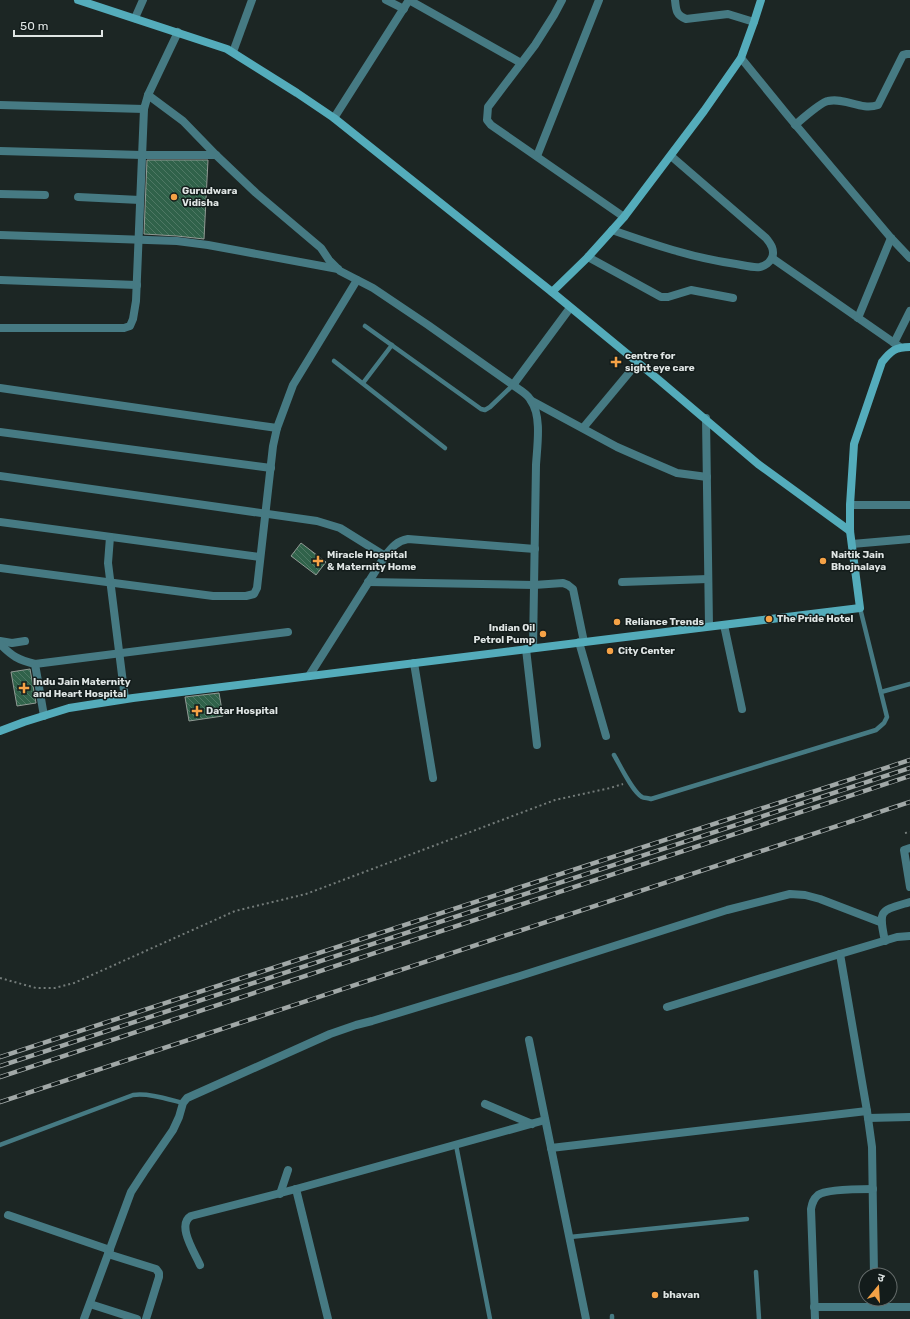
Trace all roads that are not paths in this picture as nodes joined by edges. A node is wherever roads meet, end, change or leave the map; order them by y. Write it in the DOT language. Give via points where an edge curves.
graph roads {
  1 [pos="78,0"];
  2 [pos="143,0"];
  3 [pos="386,0"];
  4 [pos="562,0"];
  5 [pos="599,0"];
  6 [pos="675,0"];
  7 [pos="761,0"];
  8 [pos="250,1"];
  9 [pos="404,9"];
  10 [pos="135,18"];
  11 [pos="754,22"];
  12 [pos="178,32"];
  13 [pos="233,52"];
  14 [pos="910,54"];
  15 [pos="741,58"];
  16 [pos="520,64"];
  17 [pos="148,95"];
  18 [pos="0,105"];
  19 [pos="144,109"];
  20 [pos="334,118"];
  21 [pos="795,125"];
  22 [pos="0,151"];
  23 [pos="142,155"];
  24 [pos="216,155"];
  25 [pos="537,156"];
  26 [pos="671,156"];
  27 [pos="0,194"];
  28 [pos="45,195"];
  29 [pos="78,196"];
  30 [pos="140,200"];
  31 [pos="624,216"];
  32 [pos="612,230"];
  33 [pos="0,235"];
  34 [pos="891,238"];
  35 [pos="138,241"];
  36 [pos="588,257"];
  37 [pos="910,257"];
  38 [pos="772,258"];
  39 [pos="338,269"];
  40 [pos="0,280"];
  41 [pos="357,280"];
  42 [pos="137,285"];
  43 [pos="552,292"];
  44 [pos="733,298"];
  45 [pos="570,308"];
  46 [pos="910,311"];
  47 [pos="858,318"];
  48 [pos="365,326"];
  49 [pos="0,328"];
  50 [pos="392,345"];
  51 [pos="897,345"];
  52 [pos="910,347"];
  53 [pos="334,361"];
  54 [pos="638,362"];
  55 [pos="362,383"];
  56 [pos="513,385"];
  57 [pos="0,388"];
  58 [pos="532,401"];
  59 [pos="706,418"];
  60 [pos="277,428"];
  61 [pos="583,428"];
  62 [pos="0,432"];
  63 [pos="445,448"];
  64 [pos="271,468"];
  65 [pos="0,476"];
  66 [pos="707,477"];
  67 [pos="850,505"];
  68 [pos="910,505"];
  69 [pos="266,514"];
  70 [pos="0,522"];
  71 [pos="850,531"];
  72 [pos="110,537"];
  73 [pos="910,539"];
  74 [pos="852,544"];
  75 [pos="534,549"];
  76 [pos="385,556"];
  77 [pos="260,557"];
  78 [pos="0,568"];
  79 [pos="708,579"];
  80 [pos="368,582"];
  81 [pos="622,582"];
  82 [pos="110,583"];
  83 [pos="534,585"];
  84 [pos="860,608"];
  85 [pos="724,625"];
  86 [pos="709,626"];
  87 [pos="288,632"];
  88 [pos="25,641"];
  89 [pos="0,642"];
  90 [pos="582,642"];
  91 [pos="529,648"];
  92 [pos="119,653"];
  93 [pos="36,664"];
  94 [pos="414,664"];
  95 [pos="309,676"];
  96 [pos="910,684"];
  97 [pos="881,692"];
  98 [pos="125,700"];
  99 [pos="742,709"];
  100 [pos="44,716"];
  101 [pos="0,731"];
  102 [pos="606,736"];
  103 [pos="537,745"];
  104 [pos="614,755"];
  105 [pos="433,778"];
  106 [pos="910,848"];
  107 [pos="910,887"];
  108 [pos="910,902"];
  109 [pos="880,922"];
  110 [pos="910,936"];
  111 [pos="885,941"];
  112 [pos="840,954"];
  113 [pos="667,1007"];
  114 [pos="528,1040"];
  115 [pos="183,1103"];
  116 [pos="485,1104"];
  117 [pos="868,1114"];
  118 [pos="910,1117"];
  119 [pos="545,1120"];
  120 [pos="532,1124"];
  121 [pos="0,1145"];
  122 [pos="456,1145"];
  123 [pos="551,1148"];
  124 [pos="288,1170"];
  125 [pos="873,1188"];
  126 [pos="296,1189"];
  127 [pos="280,1194"];
  128 [pos="8,1216"];
  129 [pos="747,1220"];
  130 [pos="570,1237"];
  131 [pos="109,1252"];
  132 [pos="200,1265"];
  133 [pos="874,1267"];
  134 [pos="756,1272"];
  135 [pos="90,1304"];
  136 [pos="858,1304"];
  137 [pos="898,1306"];
  138 [pos="814,1307"];
  139 [pos="910,1307"];
  140 [pos="84,1319"];
  141 [pos="137,1319"];
  142 [pos="146,1319"];
  143 [pos="328,1319"];
  144 [pos="490,1319"];
  145 [pos="586,1319"];
  146 [pos="759,1319"];
  147 [pos="814,1319"];
  1 -- 10 [label="street"];
  2 -- 10 [label="street"];
  3 -- 9 [label="street"];
  4 -- 16 [label="street" via="539,39"];
  5 -- 25 [label="street"];
  6 -- 11 [label="street" via="676,13 686,19 728,14"];
  7 -- 11 [label="street"];
  8 -- 13 [label="street"];
  9 -- 16 [label="street" via="409,0"];
  9 -- 20 [label="street"];
  10 -- 12 [label="street"];
  11 -- 15 [label="street"];
  12 -- 13 [label="street"];
  12 -- 17 [label="street"];
  13 -- 20 [label="street"];
  14 -- 21 [label="street" via="903,55 878,105 872,108 834,100 827,101"];
  15 -- 21 [label="street"];
  15 -- 26 [label="street"];
  16 -- 25 [label="street" via="488,107 487,120"];
  17 -- 19 [label="street"];
  17 -- 24 [label="street" via="183,121"];
  18 -- 19 [label="street"];
  19 -- 23 [label="street"];
  20 -- 43 [label="street"];
  21 -- 34 [label="street"];
  22 -- 23 [label="street"];
  23 -- 24 [label="street"];
  23 -- 30 [label="street"];
  24 -- 39 [label="street" via="321,248"];
  25 -- 31 [label="street"];
  26 -- 31 [label="street"];
  26 -- 38 [label="street" via="772,244"];
  27 -- 28 [label="street"];
  29 -- 30 [label="street"];
  30 -- 35 [label="street"];
  31 -- 32 [label="street"];
  32 -- 36 [label="street"];
  32 -- 38 [label="street" via="663,248 717,262 761,266"];
  33 -- 35 [label="street"];
  34 -- 37 [label="street"];
  34 -- 47 [label="street"];
  35 -- 39 [label="street" via="208,245"];
  35 -- 42 [label="street"];
  36 -- 43 [label="street"];
  36 -- 44 [label="street" via="661,297 691,290"];
  38 -- 47 [label="street"];
  39 -- 41 [label="street"];
  40 -- 42 [label="street"];
  41 -- 56 [label="street" via="428,325"];
  41 -- 60 [label="street" via="293,385"];
  42 -- 49 [label="street" via="133,319 130,326 124,328"];
  43 -- 45 [label="street"];
  45 -- 54 [label="street"];
  45 -- 56 [label="street"];
  46 -- 51 [label="street"];
  47 -- 51 [label="street"];
  48 -- 50 [label="lane"];
  50 -- 55 [label="lane"];
  50 -- 56 [label="lane" via="481,409 486,410"];
  51 -- 52 [label="street"];
  51 -- 67 [label="street" via="882,362 854,444"];
  53 -- 55 [label="lane"];
  54 -- 59 [label="street"];
  54 -- 61 [label="street"];
  55 -- 63 [label="lane"];
  56 -- 58 [label="street"];
  57 -- 60 [label="street"];
  58 -- 61 [label="street"];
  58 -- 75 [label="street" via="537,416 538,436"];
  59 -- 66 [label="street"];
  59 -- 71 [label="street" via="758,464"];
  60 -- 64 [label="street"];
  61 -- 66 [label="street" via="617,447 677,472"];
  62 -- 64 [label="street"];
  64 -- 69 [label="street"];
  65 -- 69 [label="street"];
  66 -- 79 [label="street"];
  67 -- 68 [label="street"];
  67 -- 71 [label="street"];
  69 -- 76 [label="street" via="317,521 340,528"];
  69 -- 77 [label="street"];
  70 -- 72 [label="street"];
  71 -- 74 [label="street"];
  72 -- 77 [label="street"];
  72 -- 82 [label="street"];
  73 -- 74 [label="street"];
  74 -- 84 [label="street"];
  75 -- 76 [label="street" via="408,539 399,541"];
  75 -- 83 [label="street"];
  76 -- 80 [label="street"];
  77 -- 82 [label="street" via="257,588 254,594 246,596 213,596"];
  78 -- 82 [label="street"];
  79 -- 81 [label="street"];
  79 -- 86 [label="street"];
  80 -- 83 [label="street"];
  80 -- 95 [label="street"];
  82 -- 92 [label="street"];
  83 -- 90 [label="street" via="563,583 573,589"];
  83 -- 91 [label="street"];
  84 -- 85 [label="street"];
  84 -- 97 [label="lane"];
  85 -- 86 [label="street"];
  85 -- 99 [label="street"];
  86 -- 90 [label="street"];
  87 -- 92 [label="street"];
  88 -- 89 [label="street"];
  89 -- 93 [label="street" via="12,656"];
  90 -- 91 [label="street"];
  90 -- 102 [label="street"];
  91 -- 94 [label="street"];
  91 -- 103 [label="street"];
  92 -- 93 [label="street"];
  92 -- 98 [label="street"];
  93 -- 100 [label="street"];
  94 -- 95 [label="street"];
  94 -- 105 [label="street"];
  95 -- 98 [label="street"];
  96 -- 97 [label="lane"];
  97 -- 104 [label="lane" via="887,717 876,730 651,799 642,797"];
  98 -- 100 [label="street" via="69,708"];
  100 -- 101 [label="street"];
  106 -- 107 [label="street" via="904,850"];
  108 -- 109 [label="street" via="884,911"];
  109 -- 111 [label="street"];
  109 -- 115 [label="street" via="805,895 790,894 727,910 330,1034 188,1098"];
  110 -- 111 [label="street"];
  111 -- 112 [label="street"];
  112 -- 113 [label="street"];
  112 -- 117 [label="street"];
  114 -- 119 [label="street"];
  115 -- 121 [label="lane" via="133,1095"];
  115 -- 131 [label="street" via="173,1130 131,1192"];
  116 -- 120 [label="street"];
  117 -- 118 [label="street"];
  117 -- 123 [label="street"];
  117 -- 125 [label="street"];
  119 -- 120 [label="street"];
  119 -- 123 [label="street"];
  120 -- 122 [label="street"];
  122 -- 126 [label="street"];
  122 -- 144 [label="lane"];
  123 -- 130 [label="street"];
  124 -- 127 [label="street"];
  125 -- 133 [label="street"];
  125 -- 138 [label="street" via="827,1192 813,1201 811,1209"];
  126 -- 127 [label="street"];
  126 -- 143 [label="street"];
  127 -- 132 [label="street" via="187,1218 185,1231"];
  128 -- 131 [label="street"];
  129 -- 130 [label="lane"];
  130 -- 145 [label="street"];
  131 -- 135 [label="street"];
  131 -- 142 [label="street" via="156,1269 159,1273"];
  134 -- 146 [label="lane"];
  135 -- 140 [label="street"];
  135 -- 141 [label="street"];
  136 -- 138 [label="street"];
  137 -- 139 [label="street"];
  138 -- 147 [label="street"];
}
